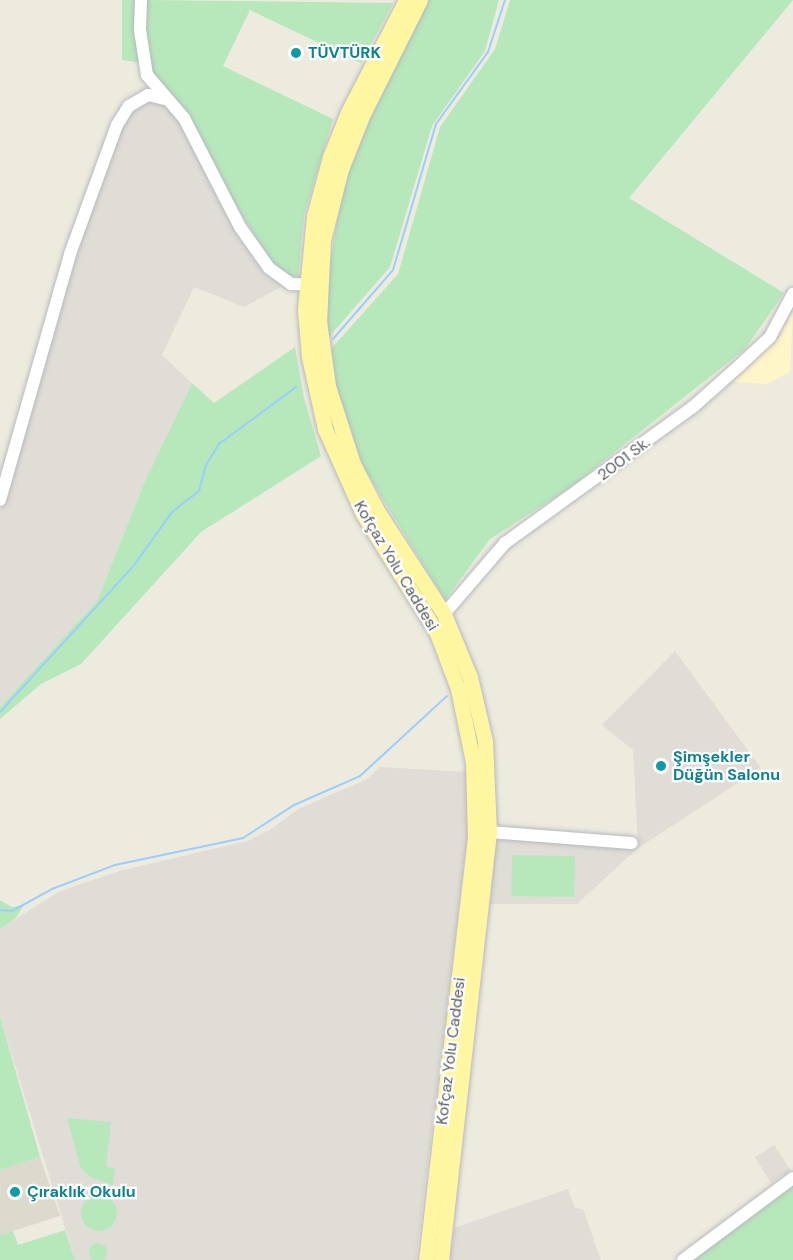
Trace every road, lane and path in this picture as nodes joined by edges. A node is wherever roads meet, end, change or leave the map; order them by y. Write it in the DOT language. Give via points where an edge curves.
graph roads {
  1 [pos="141,0"];
  2 [pos="406,0"];
  3 [pos="420,0"];
  4 [pos="166,99"];
  5 [pos="313,285"];
  6 [pos="793,294"];
  7 [pos="0,500"];
  8 [pos="444,614"];
  9 [pos="489,832"];
  10 [pos="632,843"];
  11 [pos="793,1178"];
  12 [pos="426,1260"];
  13 [pos="441,1260"];
  14 [pos="683,1260"];
  1 -- 4 [label="street" via="140,30 147,75"];
  2 -- 5 [label="main road, Kofçaz Yolu Caddesi" via="348,112 330,157 314,216"];
  3 -- 5 [label="main road, Kofçaz Yolu Caddesi" via="362,116 341,169"];
  4 -- 5 [label="street" via="183,118 240,227 269,268 291,284"];
  4 -- 7 [label="street" via="148,95 129,106 117,125 70,254"];
  5 -- 8 [label="main road, Kofçaz Yolu Caddesi" via="325,370 346,445 378,512"];
  5 -- 12 [label="main road, Kofçaz Yolu Caddesi" via="309,357 325,429 363,514 437,633 460,693 473,762 473,859"];
  6 -- 8 [label="street, 2001 Sk." via="770,337 731,373 595,481 505,543"];
  8 -- 9 [label="main road, Kofçaz Yolu Caddesi" via="470,677 480,717 487,763"];
  9 -- 10 [label="street"];
  9 -- 13 [label="main road, Kofçaz Yolu Caddesi"];
  11 -- 14 [label="street"];
}
